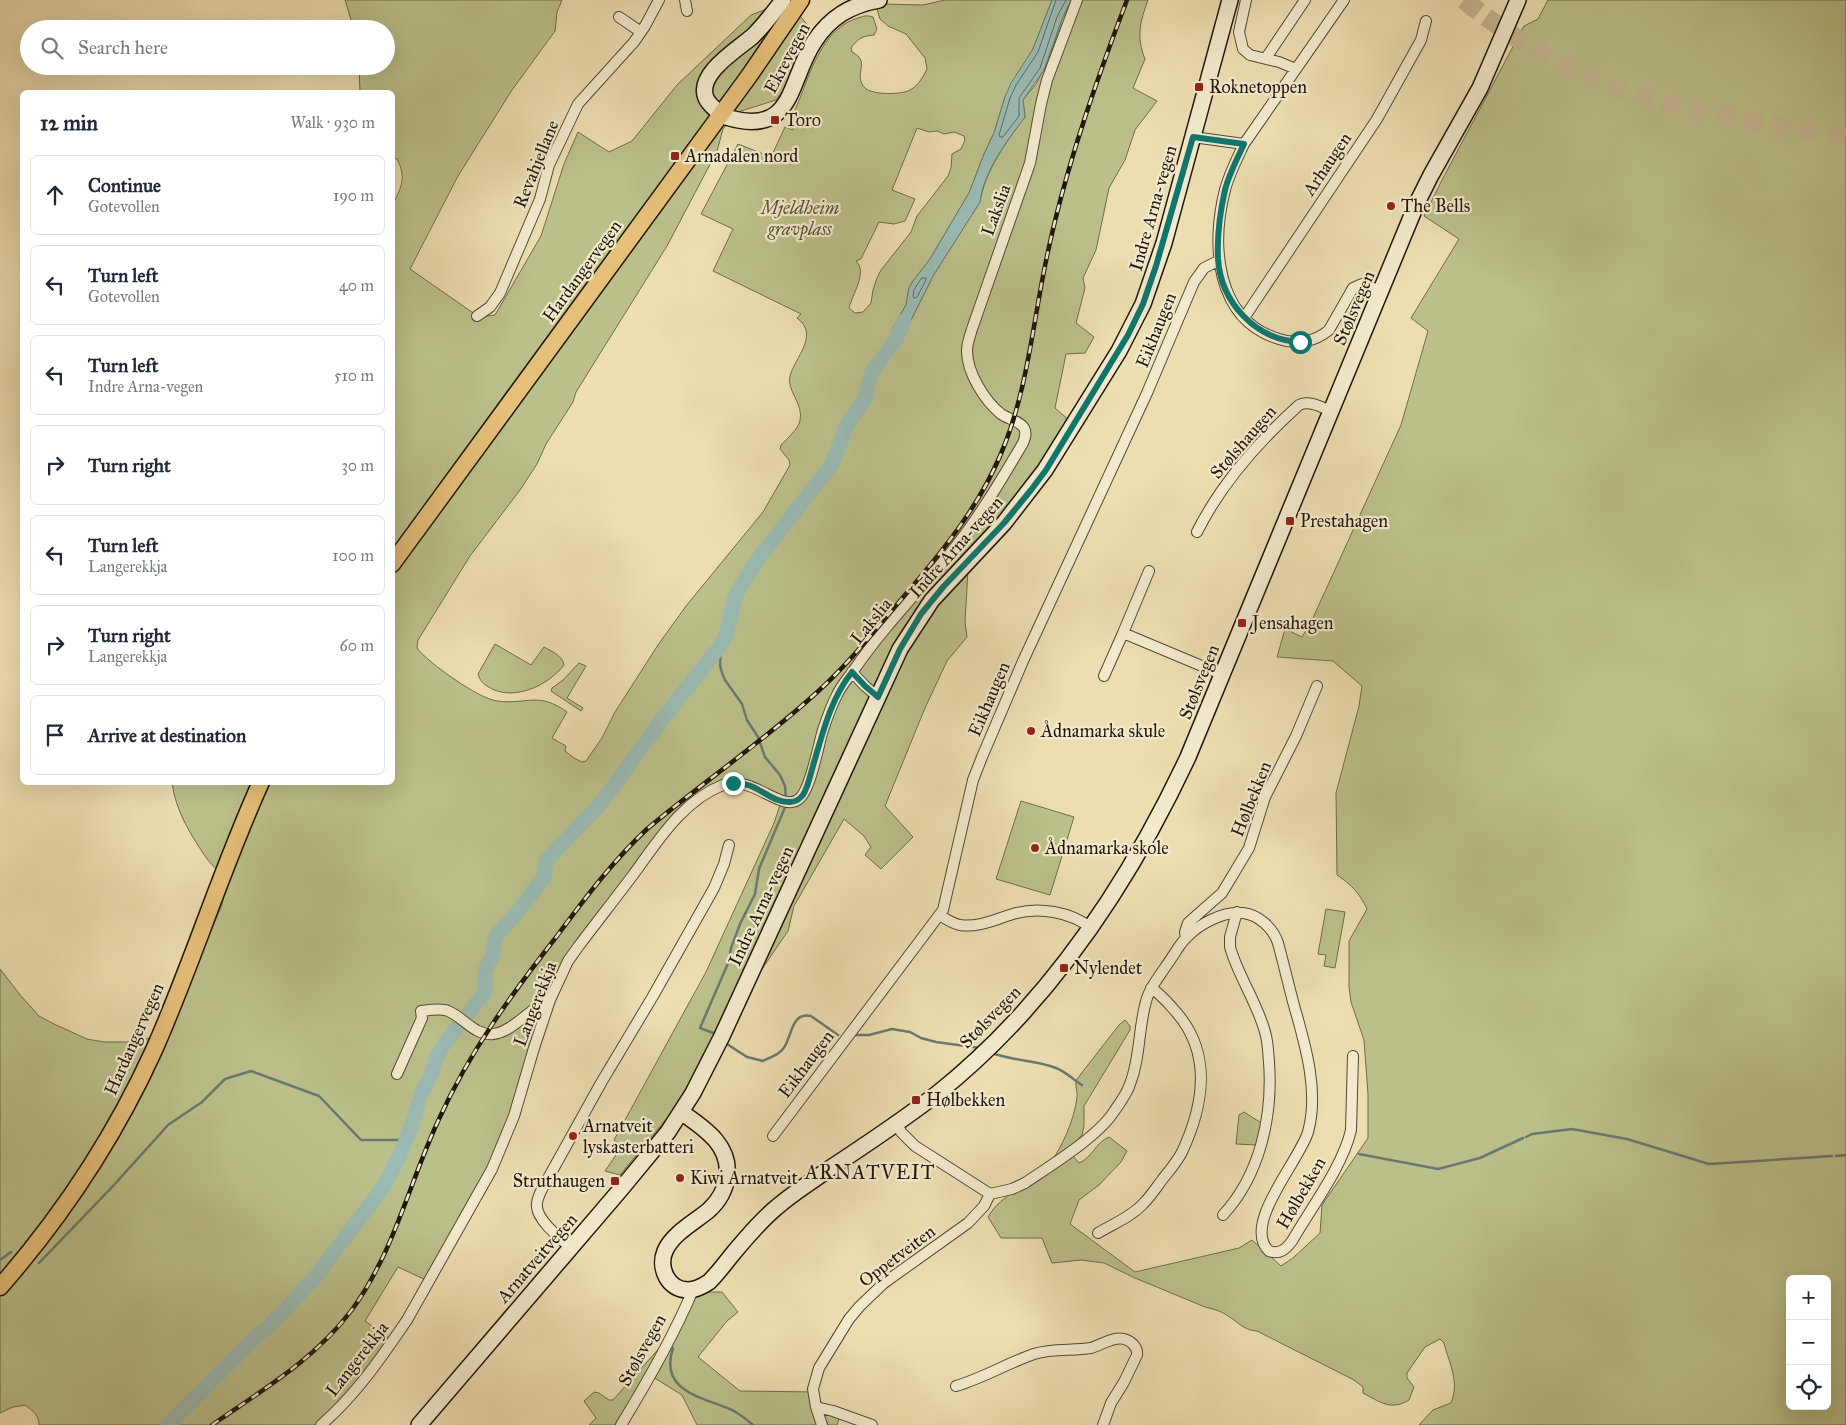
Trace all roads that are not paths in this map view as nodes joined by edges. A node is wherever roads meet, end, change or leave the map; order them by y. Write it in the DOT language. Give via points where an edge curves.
graph roads {
  1 [pos="659,0"];
  2 [pos="685,0"];
  3 [pos="783,0"];
  4 [pos="801,0"];
  5 [pos="879,0"];
  6 [pos="1077,0"];
  7 [pos="1230,0"];
  8 [pos="1246,0"];
  9 [pos="1305,0"];
  10 [pos="1344,0"];
  11 [pos="1518,0"];
  12 [pos="687,11"];
  13 [pos="619,17"];
  14 [pos="1426,21"];
  15 [pos="641,32"];
  16 [pos="1266,58"];
  17 [pos="1296,69"];
  18 [pos="1193,137"];
  19 [pos="1244,144"];
  20 [pos="1218,261"];
  21 [pos="1381,291"];
  22 [pos="477,316"];
  23 [pos="1244,318"];
  24 [pos="1331,411"];
  25 [pos="1197,532"];
  26 [pos="395,560"];
  27 [pos="1149,571"];
  28 [pos="1123,633"];
  29 [pos="852,672"];
  30 [pos="1221,674"];
  31 [pos="1104,676"];
  32 [pos="1317,686"];
  33 [pos="878,697"];
  34 [pos="260,785"];
  35 [pos="729,845"];
  36 [pos="1237,912"];
  37 [pos="939,916"];
  38 [pos="1091,928"];
  39 [pos="1186,938"];
  40 [pos="1151,988"];
  41 [pos="550,1000"];
  42 [pos="1353,1056"];
  43 [pos="397,1074"];
  44 [pos="681,1112"];
  45 [pos="897,1122"];
  46 [pos="773,1136"];
  47 [pos="990,1194"];
  48 [pos="1223,1216"];
  49 [pos="1098,1233"];
  50 [pos="571,1248"];
  51 [pos="0,1287"];
  52 [pos="693,1290"];
  53 [pos="956,1386"];
  54 [pos="816,1407"];
  55 [pos="321,1425"];
  56 [pos="419,1425"];
  57 [pos="621,1425"];
  58 [pos="822,1425"];
  59 [pos="872,1425"];
  60 [pos="1103,1425"];
  1 -- 15 [label="street, Revahjellane"];
  2 -- 12 [label="street"];
  3 -- 5 [label="main road, Ekrevegen" via="754,34 708,78 704,92 708,102 721,113 750,121 771,118 786,102 810,48 826,26 847,9"];
  4 -- 26 [label="main road, Hardangervegen"];
  6 -- 29 [label="street, Lakslia" via="1047,80 1030,163 968,341 968,358 975,377 991,404 1024,427 1023,443 979,515"];
  7 -- 18 [label="main road, Indre Arna-vegen"];
  8 -- 16 [label="street" via="1239,26 1240,42 1250,55"];
  9 -- 16 [label="street"];
  10 -- 17 [label="street"];
  11 -- 21 [label="main road, Stølsvegen" via="1480,88 1420,196"];
  13 -- 15 [label="street"];
  14 -- 23 [label="street, Arhaugen" via="1421,40 1377,119"];
  15 -- 22 [label="street, Revahjellane" via="621,59 578,104 550,165 540,199 500,293"];
  16 -- 17 [label="street"];
  17 -- 19 [label="street"];
  18 -- 19 [label="street"];
  18 -- 33 [label="main road, Indre Arna-vegen" via="1162,251 1128,335 1046,470 1004,523 921,614 900,649"];
  19 -- 20 [label="street" via="1225,190"];
  20 -- 23 [label="street" via="1229,295"];
  20 -- 37 [label="street, Eikhaugen" via="1204,268 1190,289 1147,393 982,757 973,780"];
  21 -- 23 [label="street" via="1362,284 1353,288 1328,330 1310,340 1288,342 1272,337"];
  21 -- 24 [label="main road, Stølsvegen"];
  24 -- 25 [label="street, Stølshaugen" via="1304,403 1289,414 1233,475"];
  24 -- 30 [label="main road, Stølsvegen"];
  27 -- 28 [label="street"];
  28 -- 30 [label="street"];
  28 -- 31 [label="street"];
  29 -- 33 [label="street"];
  29 -- 41 [label="street, Langerekkja" via="833,704 807,786 799,800 781,801 740,783 725,784 690,805 661,837 578,947"];
  30 -- 38 [label="main road, Stølsvegen" via="1172,791 1129,869"];
  32 -- 39 [label="street, Hølbekken" via="1265,797 1249,848 1222,893 1188,923"];
  33 -- 44 [label="main road, Indre Arna-vegen" via="709,1064"];
  34 -- 51 [label="main road, Hardangervegen" via="163,1028 134,1092 74,1192"];
  35 -- 50 [label="street" via="714,888 540,1191 537,1210"];
  36 -- 39 [label="street, Hølbekken" via="1218,917"];
  36 -- 42 [label="street, Hølbekken" via="1252,914 1276,938 1310,1077 1308,1131 1263,1220 1262,1235 1269,1252 1278,1253 1288,1247 1346,1146 1350,1130"];
  36 -- 48 [label="street" via="1230,946 1265,1029 1270,1092 1266,1121 1253,1166 1238,1197"];
  37 -- 38 [label="street" via="968,926 1030,910 1045,911 1077,919"];
  37 -- 46 [label="street, Eikhaugen"];
  38 -- 45 [label="main road, Stølsvegen" via="1040,993 997,1039 939,1092"];
  39 -- 40 [label="street, Hølbekken"];
  40 -- 47 [label="street, Hølbekken" via="1130,1085 1105,1124 1025,1183"];
  40 -- 49 [label="street" via="1186,1023 1194,1039 1201,1069 1197,1108 1182,1152 1148,1198 1131,1214"];
  41 -- 43 [label="street" via="498,1033 485,1033 469,1026 448,1011 421,1011 422,1018"];
  41 -- 55 [label="street, Langerekkja" via="514,1116 492,1169 393,1341 357,1390"];
  44 -- 50 [label="main road, Arnatveitvegen" via="643,1163"];
  44 -- 52 [label="main road" via="718,1142 728,1169 725,1188 717,1202 674,1239 662,1260 662,1268 670,1283 679,1289"];
  45 -- 47 [label="street" via="915,1146"];
  45 -- 52 [label="main road, Stølsvegen" via="795,1192 748,1236 716,1275"];
  47 -- 54 [label="street, Oppetveiten" via="981,1211 968,1223 884,1283 855,1312 836,1338 817,1374 813,1389"];
  50 -- 56 [label="main road, Arnatveitvegen"];
  52 -- 57 [label="street, Stølsvegen" via="653,1373"];
  53 -- 60 [label="street" via="1035,1353 1080,1350 1125,1339 1138,1351 1137,1355"];
  54 -- 58 [label="street, Oppetveiten"];
  54 -- 59 [label="street"];
}
